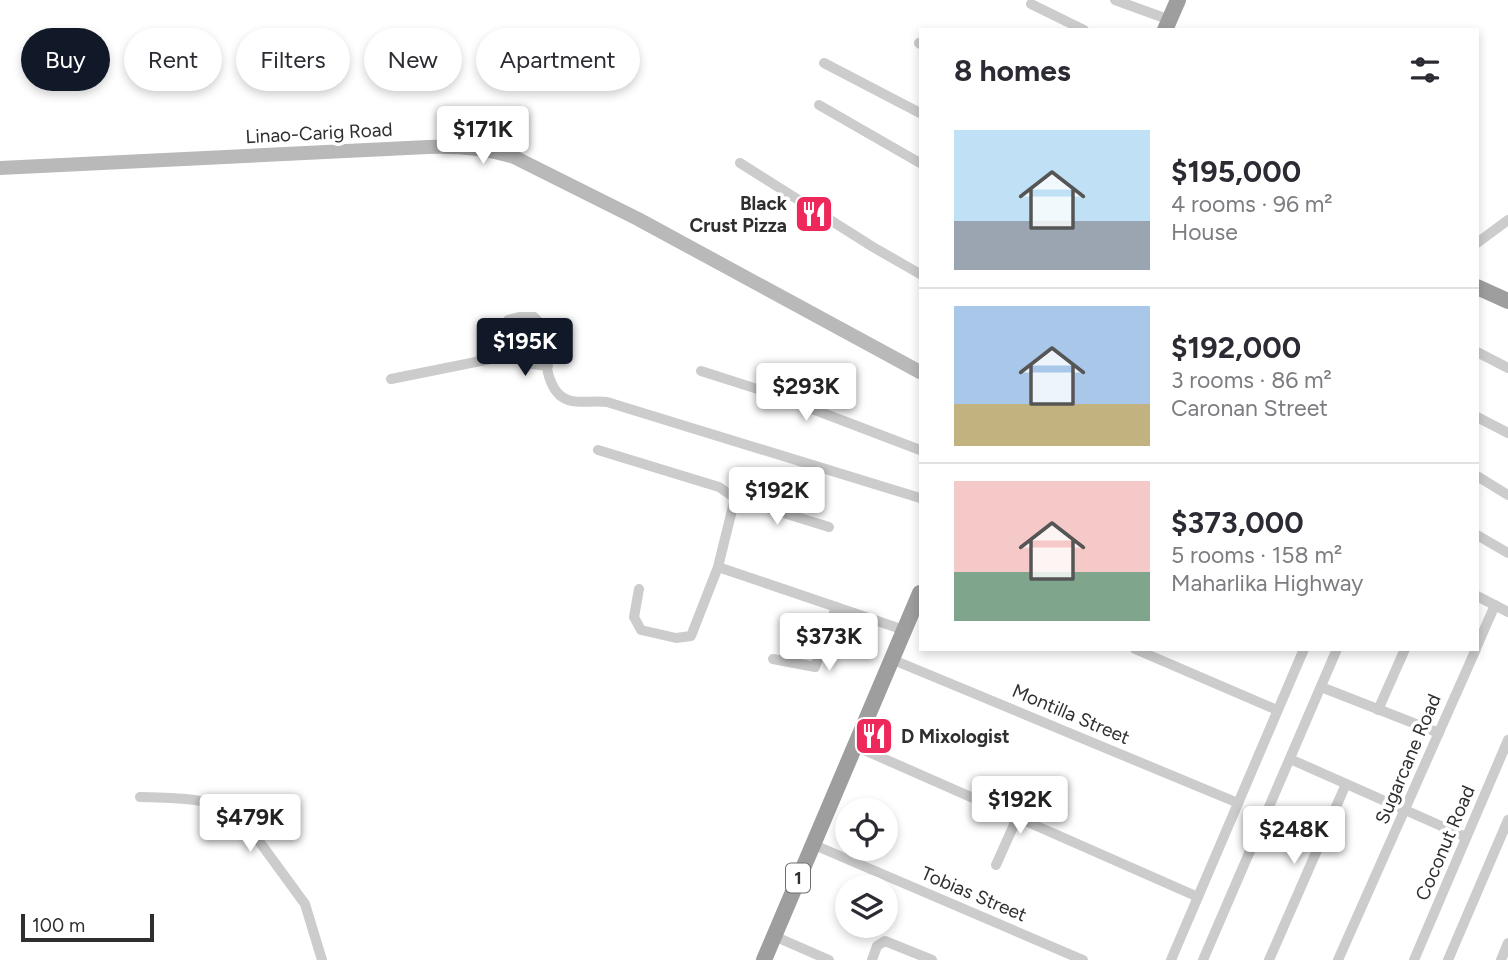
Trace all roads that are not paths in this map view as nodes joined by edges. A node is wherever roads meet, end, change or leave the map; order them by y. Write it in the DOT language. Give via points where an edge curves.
graph roads {
  1 [pos="1115,0"];
  2 [pos="1178,0"];
  3 [pos="1031,4"];
  4 [pos="1167,25"];
  5 [pos="1080,28"];
  6 [pos="824,63"];
  7 [pos="819,105"];
  8 [pos="919,112"];
  9 [pos="919,162"];
  10 [pos="740,163"];
  11 [pos="0,168"];
  12 [pos="1508,220"];
  13 [pos="1479,242"];
  14 [pos="919,273"];
  15 [pos="1479,288"];
  16 [pos="1508,301"];
  17 [pos="1479,353"];
  18 [pos="511,355"];
  19 [pos="548,366"];
  20 [pos="1508,369"];
  21 [pos="701,371"];
  22 [pos="919,371"];
  23 [pos="391,379"];
  24 [pos="1479,418"];
  25 [pos="1508,433"];
  26 [pos="598,450"];
  27 [pos="919,450"];
  28 [pos="1479,477"];
  29 [pos="1508,495"];
  30 [pos="735,498"];
  31 [pos="919,499"];
  32 [pos="829,527"];
  33 [pos="1479,536"];
  34 [pos="1508,553"];
  35 [pos="718,567"];
  36 [pos="639,589"];
  37 [pos="919,595"];
  38 [pos="1479,597"];
  39 [pos="1495,605"];
  40 [pos="836,607"];
  41 [pos="1508,612"];
  42 [pos="904,631"];
  43 [pos="1479,641"];
  44 [pos="1303,651"];
  45 [pos="1336,651"];
  46 [pos="1404,651"];
  47 [pos="1475,651"];
  48 [pos="1151,652"];
  49 [pos="773,659"];
  50 [pos="891,659"];
  51 [pos="1321,687"];
  52 [pos="1277,710"];
  53 [pos="1378,710"];
  54 [pos="1439,733"];
  55 [pos="1508,740"];
  56 [pos="855,746"];
  57 [pos="1290,759"];
  58 [pos="1346,784"];
  59 [pos="140,797"];
  60 [pos="1238,803"];
  61 [pos="1406,811"];
  62 [pos="1017,818"];
  63 [pos="1508,820"];
  64 [pos="1466,836"];
  65 [pos="812,844"];
  66 [pos="996,865"];
  67 [pos="1198,897"];
  68 [pos="774,936"];
  69 [pos="1508,943"];
  70 [pos="322,960"];
  71 [pos="764,960"];
  72 [pos="829,960"];
  73 [pos="872,960"];
  74 [pos="932,960"];
  75 [pos="1083,960"];
  76 [pos="1171,960"];
  77 [pos="1203,960"];
  78 [pos="1269,960"];
  79 [pos="1338,960"];
  80 [pos="1414,960"];
  81 [pos="1448,960"];
  82 [pos="1501,960"];
  1 -- 4 [label="street"];
  2 -- 4 [label="highway"];
  3 -- 5 [label="street"];
  6 -- 8 [label="street"];
  7 -- 9 [label="street"];
  10 -- 14 [label="street"];
  11 -- 22 [label="main road, Linao-Carig Road" via="428,146 494,150 638,219"];
  12 -- 13 [label="street"];
  15 -- 16 [label="highway"];
  17 -- 20 [label="street"];
  18 -- 19 [label="street"];
  18 -- 19 [label="street" via="506,329 509,320 534,317 542,329"];
  18 -- 23 [label="street"];
  19 -- 31 [label="street" via="554,388 567,400 607,402"];
  21 -- 27 [label="street"];
  24 -- 25 [label="street"];
  26 -- 30 [label="street" via="719,487"];
  28 -- 29 [label="street"];
  30 -- 32 [label="street"];
  30 -- 35 [label="street"];
  33 -- 34 [label="street"];
  35 -- 36 [label="street" via="687,638 641,630 634,617"];
  35 -- 40 [label="street"];
  37 -- 42 [label="highway, 1"];
  38 -- 39 [label="street"];
  39 -- 41 [label="street"];
  39 -- 43 [label="street, Sugarcane Road"];
  40 -- 42 [label="street"];
  40 -- 49 [label="street" via="815,667"];
  42 -- 50 [label="highway, 1"];
  44 -- 52 [label="street"];
  45 -- 51 [label="street"];
  46 -- 53 [label="street"];
  47 -- 54 [label="street, Sugarcane Road"];
  48 -- 52 [label="street"];
  50 -- 56 [label="highway, 1"];
  50 -- 60 [label="street, Montilla Street"];
  51 -- 53 [label="street"];
  51 -- 57 [label="street"];
  52 -- 60 [label="street"];
  53 -- 54 [label="street"];
  54 -- 61 [label="street, Sugarcane Road"];
  55 -- 64 [label="street, Coconut Road"];
  56 -- 62 [label="street"];
  56 -- 65 [label="highway, 1"];
  57 -- 58 [label="street"];
  57 -- 77 [label="street"];
  58 -- 61 [label="street"];
  58 -- 78 [label="street"];
  59 -- 70 [label="street" via="204,802 240,815 305,904"];
  60 -- 67 [label="street"];
  61 -- 64 [label="street"];
  61 -- 79 [label="street, Sugarcane Road"];
  62 -- 66 [label="street"];
  62 -- 67 [label="street"];
  63 -- 81 [label="street"];
  64 -- 80 [label="street, Coconut Road"];
  65 -- 68 [label="highway, 1"];
  65 -- 75 [label="street, Tobias Street"];
  67 -- 76 [label="street"];
  68 -- 71 [label="highway, 1"];
  68 -- 72 [label="street"];
  69 -- 82 [label="street"];
  73 -- 74 [label="street" via="877,946 885,941"];
}
